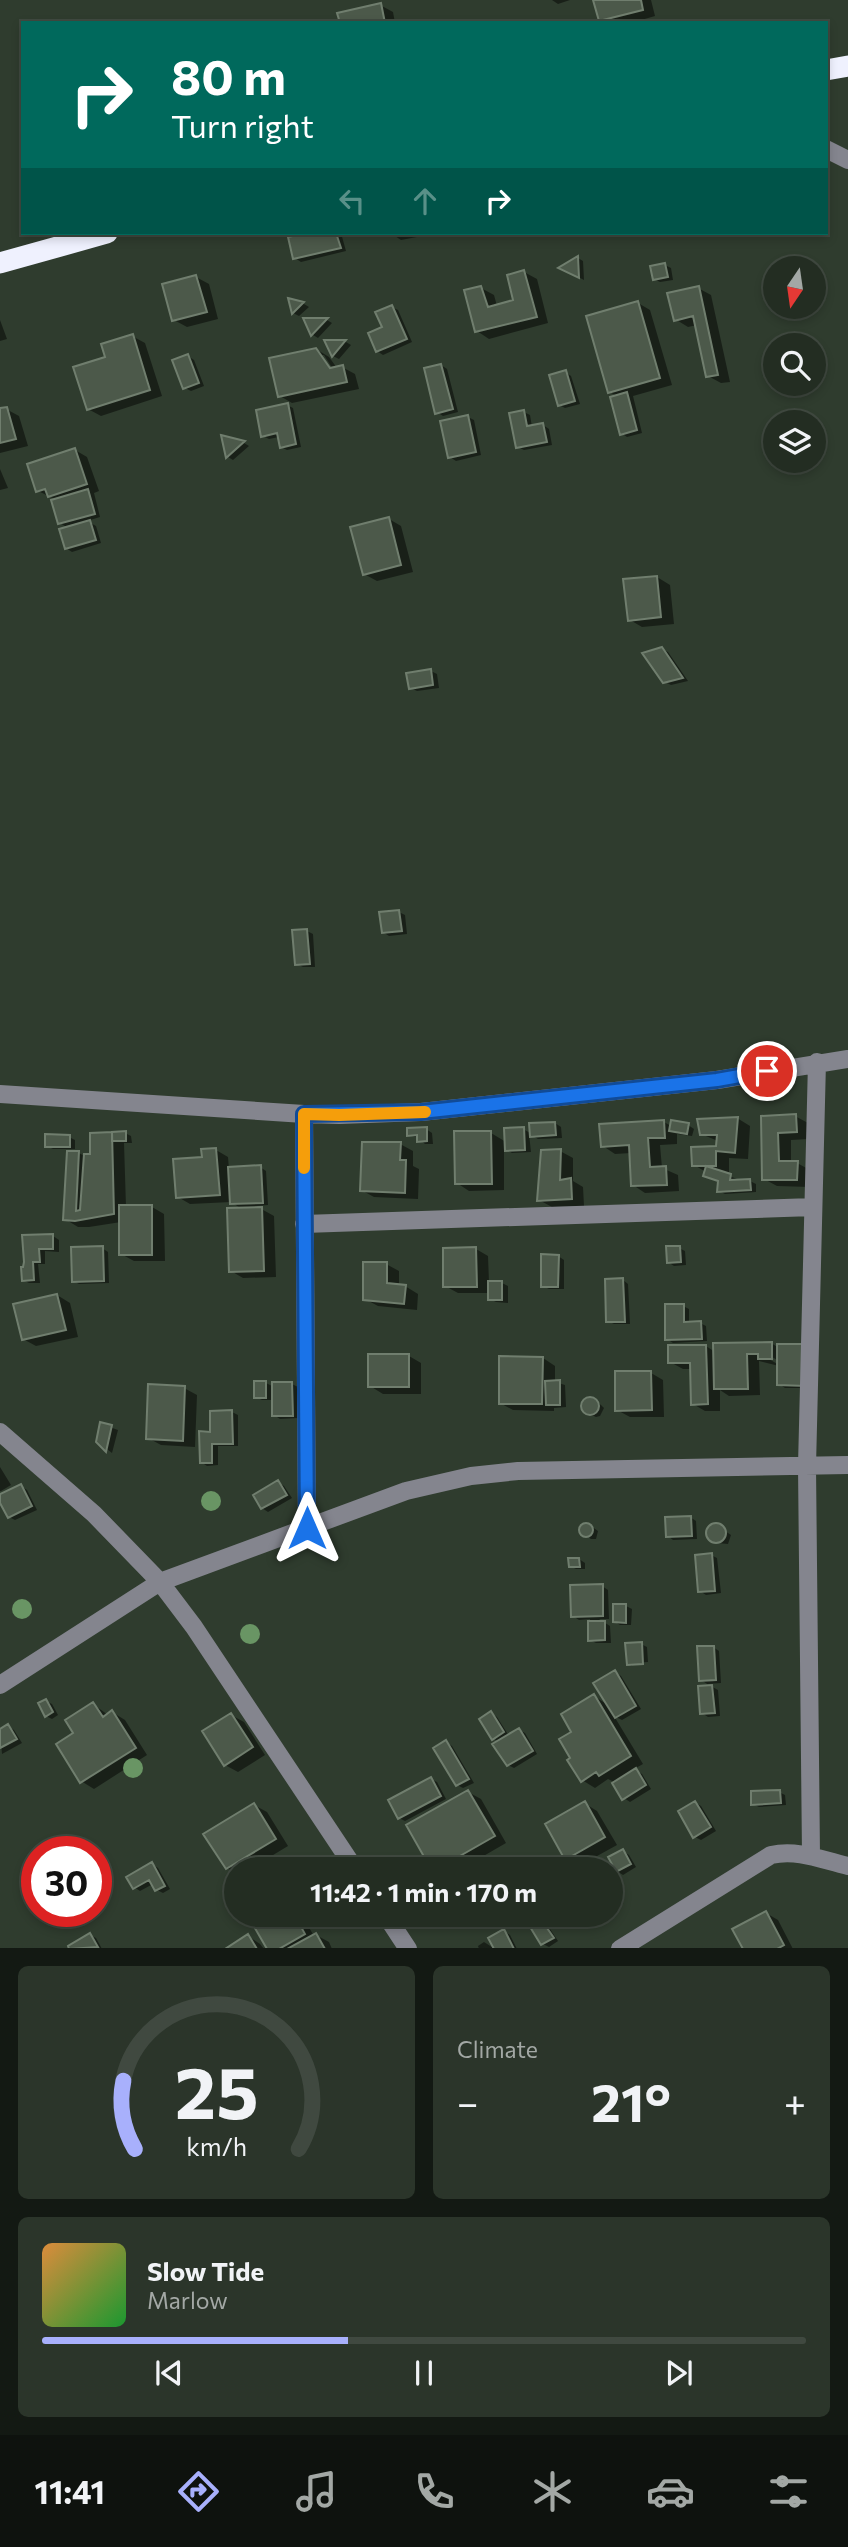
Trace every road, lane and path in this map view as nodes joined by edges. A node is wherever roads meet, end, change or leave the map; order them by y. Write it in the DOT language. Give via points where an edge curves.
graph roads {
  1 [pos="848,66"];
  2 [pos="828,70"];
  3 [pos="828,150"];
  4 [pos="848,160"];
  5 [pos="100,235"];
  6 [pos="0,263"];
  7 [pos="848,1059"];
  8 [pos="817,1062"];
  9 [pos="0,1094"];
  10 [pos="304,1114"];
  11 [pos="813,1207"];
  12 [pos="304,1224"];
  13 [pos="0,1432"];
  14 [pos="848,1465"];
  15 [pos="807,1466"];
  16 [pos="307,1528"];
  17 [pos="160,1582"];
  18 [pos="0,1685"];
  19 [pos="811,1855"];
  20 [pos="347,1857"];
  21 [pos="848,1866"];
  22 [pos="394,1927"];
  23 [pos="408,1948"];
  24 [pos="620,1948"];
  1 -- 2 [label="highway"];
  3 -- 4 [label="street"];
  5 -- 6 [label="highway"];
  7 -- 8 [label="street"];
  8 -- 10 [label="street" via="717,1080 421,1112"];
  8 -- 11 [label="street"];
  9 -- 10 [label="street"];
  10 -- 12 [label="street"];
  11 -- 12 [label="street"];
  11 -- 15 [label="street"];
  12 -- 16 [label="street"];
  13 -- 17 [label="street" via="94,1514"];
  14 -- 15 [label="street"];
  15 -- 16 [label="street" via="518,1471 471,1476 406,1491"];
  15 -- 19 [label="street"];
  16 -- 17 [label="street"];
  17 -- 18 [label="street"];
  17 -- 20 [label="street"];
  19 -- 21 [label="street"];
  19 -- 24 [label="street" via="771,1855"];
  22 -- 23 [label="street"];
}
